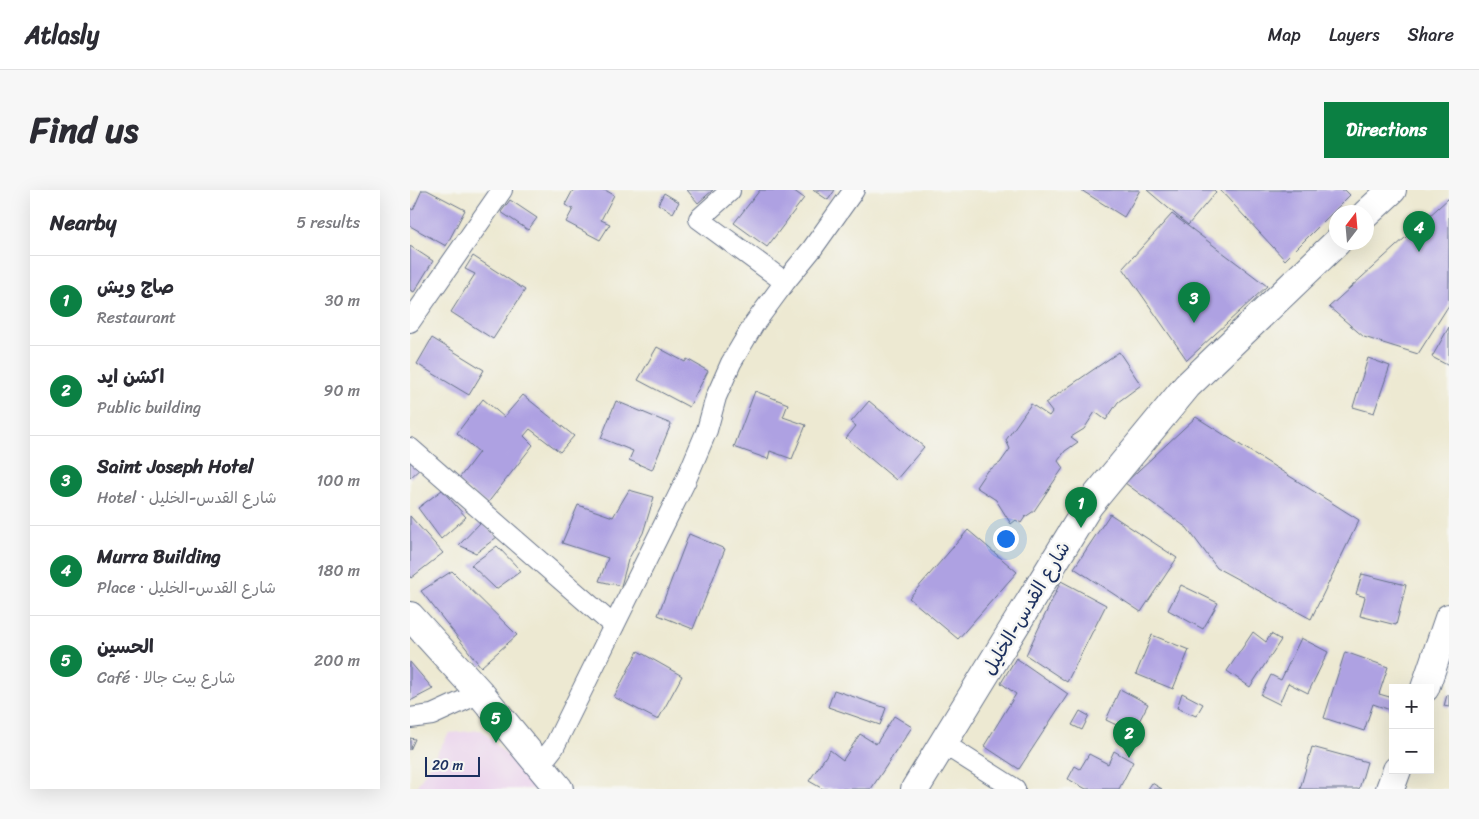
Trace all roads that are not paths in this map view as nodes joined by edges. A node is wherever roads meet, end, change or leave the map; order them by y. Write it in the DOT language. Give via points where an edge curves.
graph roads {
  1 [pos="502,190"];
  2 [pos="854,190"];
  3 [pos="1392,190"];
  4 [pos="730,191"];
  5 [pos="1374,207"];
  6 [pos="1329,250"];
  7 [pos="785,282"];
  8 [pos="410,322"];
  9 [pos="410,448"];
  10 [pos="410,616"];
  11 [pos="1449,618"];
  12 [pos="614,626"];
  13 [pos="1426,684"];
  14 [pos="480,693"];
  15 [pos="410,718"];
  16 [pos="944,744"];
  17 [pos="540,765"];
  18 [pos="1395,774"];
  19 [pos="559,789"];
  20 [pos="915,789"];
  21 [pos="1015,789"];
  22 [pos="1390,789"];
  1 -- 8 [label="street"];
  2 -- 7 [label="street"];
  3 -- 5 [label="main road"];
  4 -- 7 [label="street" via="699,219"];
  6 -- 16 [label="main road, شارع القدس-الخليل" via="1187,386 1089,505"];
  7 -- 12 [label="street" via="731,363 684,482"];
  9 -- 12 [label="street"];
  10 -- 14 [label="main road"];
  11 -- 13 [label="main road"];
  12 -- 17 [label="street" via="554,747"];
  14 -- 15 [label="street" via="432,715"];
  14 -- 17 [label="main road"];
  16 -- 20 [label="main road, شارع القدس-الخليل"];
  16 -- 21 [label="street"];
  17 -- 19 [label="main road"];
  18 -- 22 [label="main road"];
}
